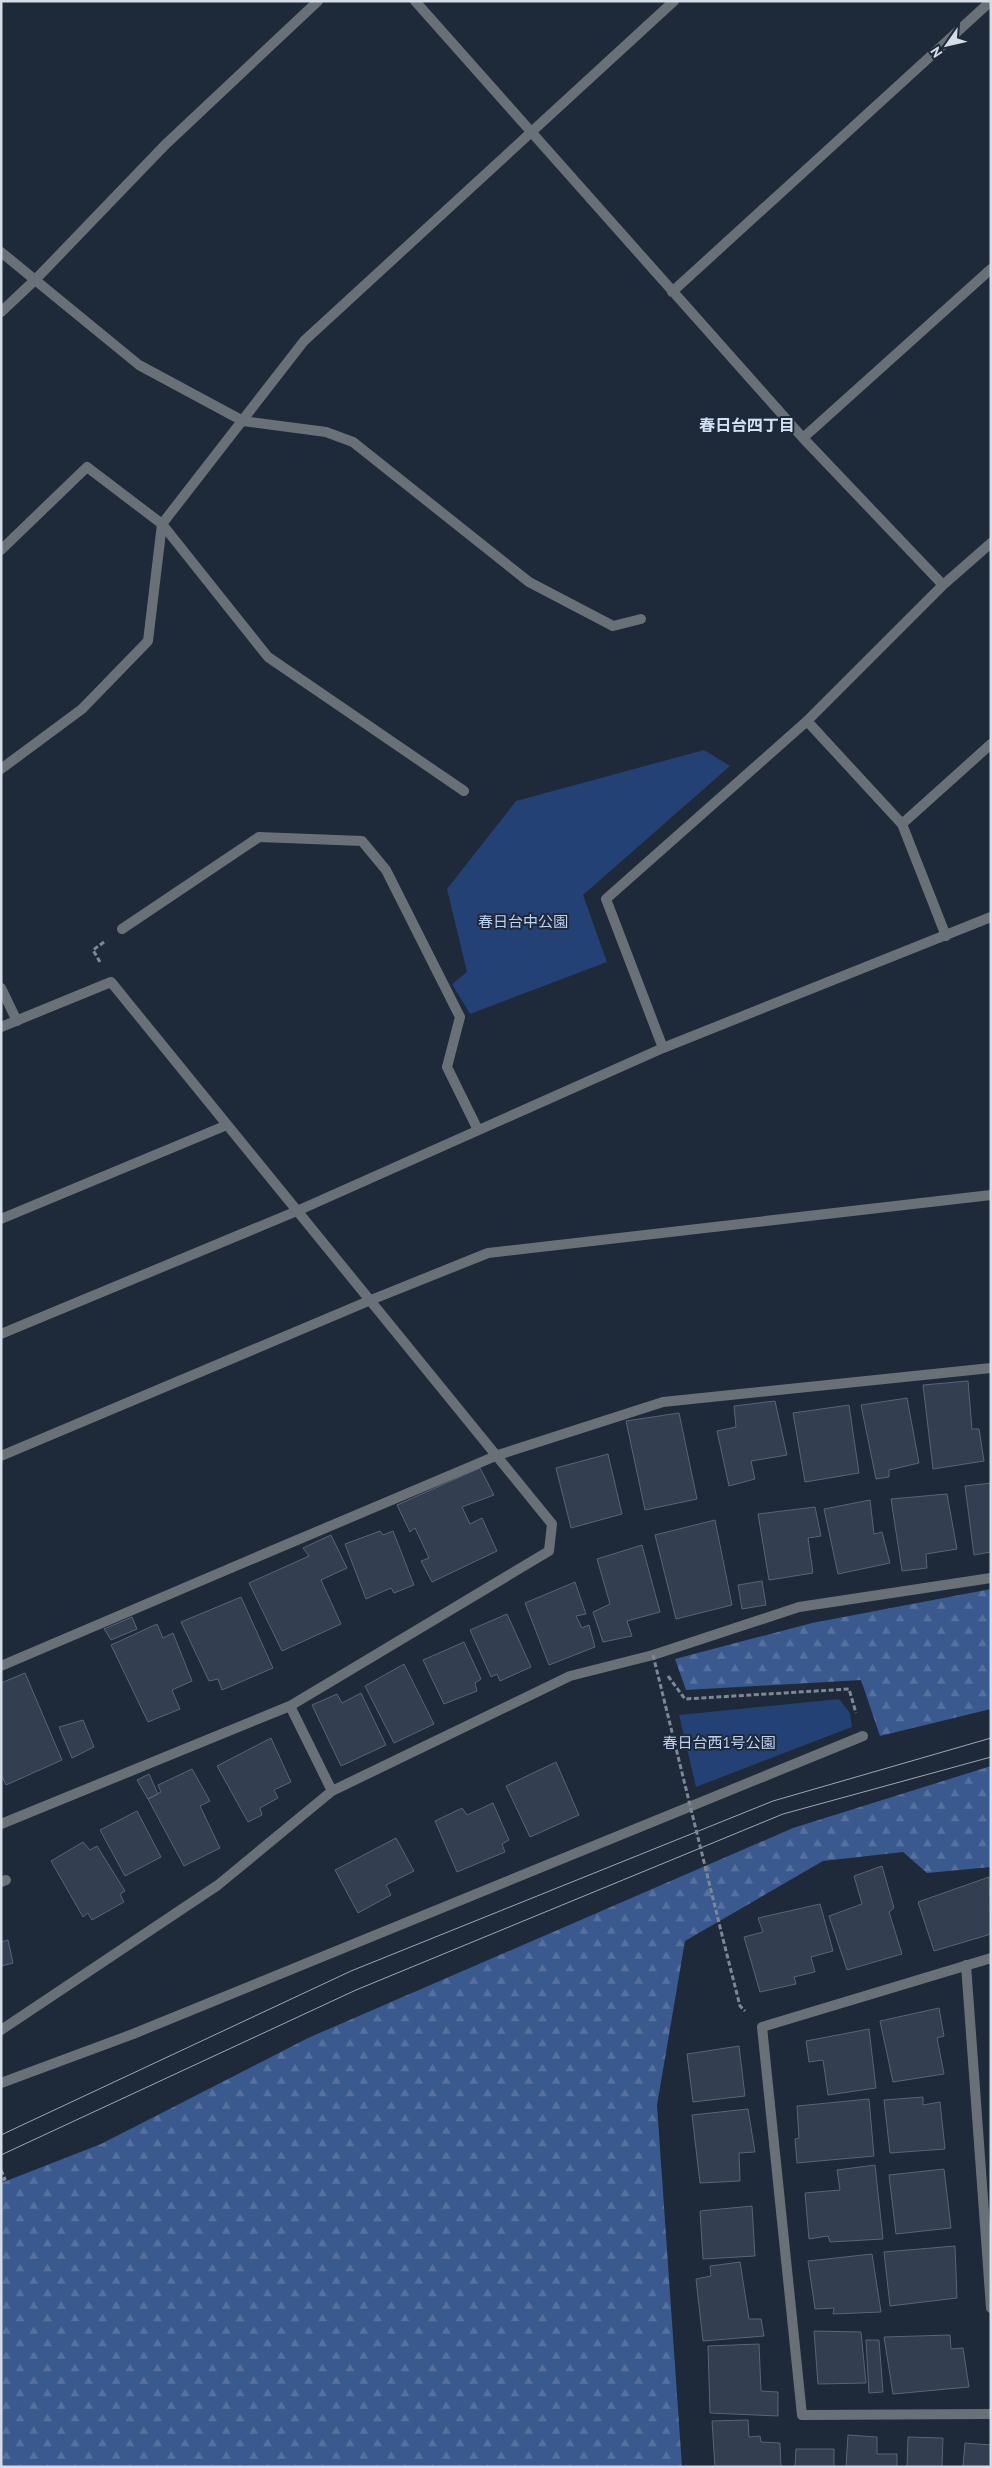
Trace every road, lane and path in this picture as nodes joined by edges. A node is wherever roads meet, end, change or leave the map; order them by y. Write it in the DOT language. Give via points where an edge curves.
graph roads {
  1 [pos="318,1"];
  2 [pos="415,1"];
  3 [pos="674,1"];
  4 [pos="990,1"];
  5 [pos="532,131"];
  6 [pos="1,252"];
  7 [pos="991,269"];
  8 [pos="36,279"];
  9 [pos="672,292"];
  10 [pos="1,312"];
  11 [pos="243,421"];
  12 [pos="803,438"];
  13 [pos="162,524"];
  14 [pos="991,542"];
  15 [pos="1,550"];
  16 [pos="944,585"];
  17 [pos="641,619"];
  18 [pos="807,721"];
  19 [pos="991,744"];
  20 [pos="1,769"];
  21 [pos="464,791"];
  22 [pos="902,824"];
  23 [pos="991,917"];
  24 [pos="122,929"];
  25 [pos="946,936"];
  26 [pos="111,982"];
  27 [pos="1,988"];
  28 [pos="16,1021"];
  29 [pos="1,1027"];
  30 [pos="663,1048"];
  31 [pos="227,1125"];
  32 [pos="478,1130"];
  33 [pos="991,1196"];
  34 [pos="297,1211"];
  35 [pos="1,1219"];
  36 [pos="372,1300"];
  37 [pos="1,1334"];
  38 [pos="991,1368"];
  39 [pos="498,1455"];
  40 [pos="1,1456"];
  41 [pos="991,1578"];
  42 [pos="653,1655"];
  43 [pos="1,1666"];
  44 [pos="290,1706"];
  45 [pos="863,1736"];
  46 [pos="332,1790"];
  47 [pos="1,1824"];
  48 [pos="991,1958"];
  49 [pos="966,1965"];
  50 [pos="762,2028"];
  51 [pos="1,2030"];
  52 [pos="1,2084"];
  53 [pos="1,2170"];
  54 [pos="1,2181"];
  55 [pos="991,2308"];
  56 [pos="991,2414"];
  1 -- 8 [label="street" via="164,145"];
  2 -- 5 [label="street"];
  3 -- 5 [label="street"];
  4 -- 9 [label="street"];
  5 -- 9 [label="street"];
  5 -- 11 [label="street" via="304,341"];
  6 -- 8 [label="street"];
  7 -- 12 [label="street"];
  8 -- 10 [label="street"];
  8 -- 11 [label="street" via="139,365"];
  9 -- 12 [label="street"];
  11 -- 13 [label="street"];
  11 -- 17 [label="street" via="326,432 353,442 529,582 613,626"];
  12 -- 16 [label="street"];
  13 -- 15 [label="street" via="87,467"];
  13 -- 20 [label="street" via="148,641 82,709"];
  13 -- 21 [label="street" via="268,657"];
  14 -- 16 [label="street"];
  16 -- 18 [label="street"];
  18 -- 22 [label="street"];
  18 -- 30 [label="street" via="606,899"];
  19 -- 22 [label="street"];
  22 -- 25 [label="street"];
  23 -- 25 [label="street"];
  24 -- 26 [label="path" via="93,950"];
  24 -- 32 [label="street" via="259,837 362,841 386,870 460,1017 447,1067"];
  25 -- 30 [label="street"];
  26 -- 28 [label="street"];
  26 -- 31 [label="street"];
  27 -- 28 [label="street"];
  28 -- 29 [label="street"];
  30 -- 32 [label="street"];
  31 -- 34 [label="street"];
  31 -- 35 [label="street"];
  32 -- 34 [label="street"];
  33 -- 36 [label="street" via="488,1253"];
  34 -- 36 [label="street"];
  34 -- 37 [label="street"];
  36 -- 39 [label="street"];
  36 -- 40 [label="street"];
  38 -- 39 [label="street" via="662,1402"];
  39 -- 43 [label="street"];
  39 -- 44 [label="street" via="552,1524 549,1551"];
  41 -- 42 [label="street" via="799,1607"];
  42 -- 45 [label="path" via="685,1699 849,1689"];
  42 -- 46 [label="street" via="570,1676"];
  42 -- 50 [label="path, bridge" via="740,2006"];
  44 -- 46 [label="street"];
  44 -- 47 [label="street"];
  45 -- 52 [label="street" via="133,2034"];
  46 -- 51 [label="street" via="218,1885"];
  48 -- 49 [label="street"];
  49 -- 50 [label="street"];
  49 -- 55 [label="street"];
  50 -- 56 [label="street" via="802,2415"];
  53 -- 54 [label="path" via="5,2179"];
}
